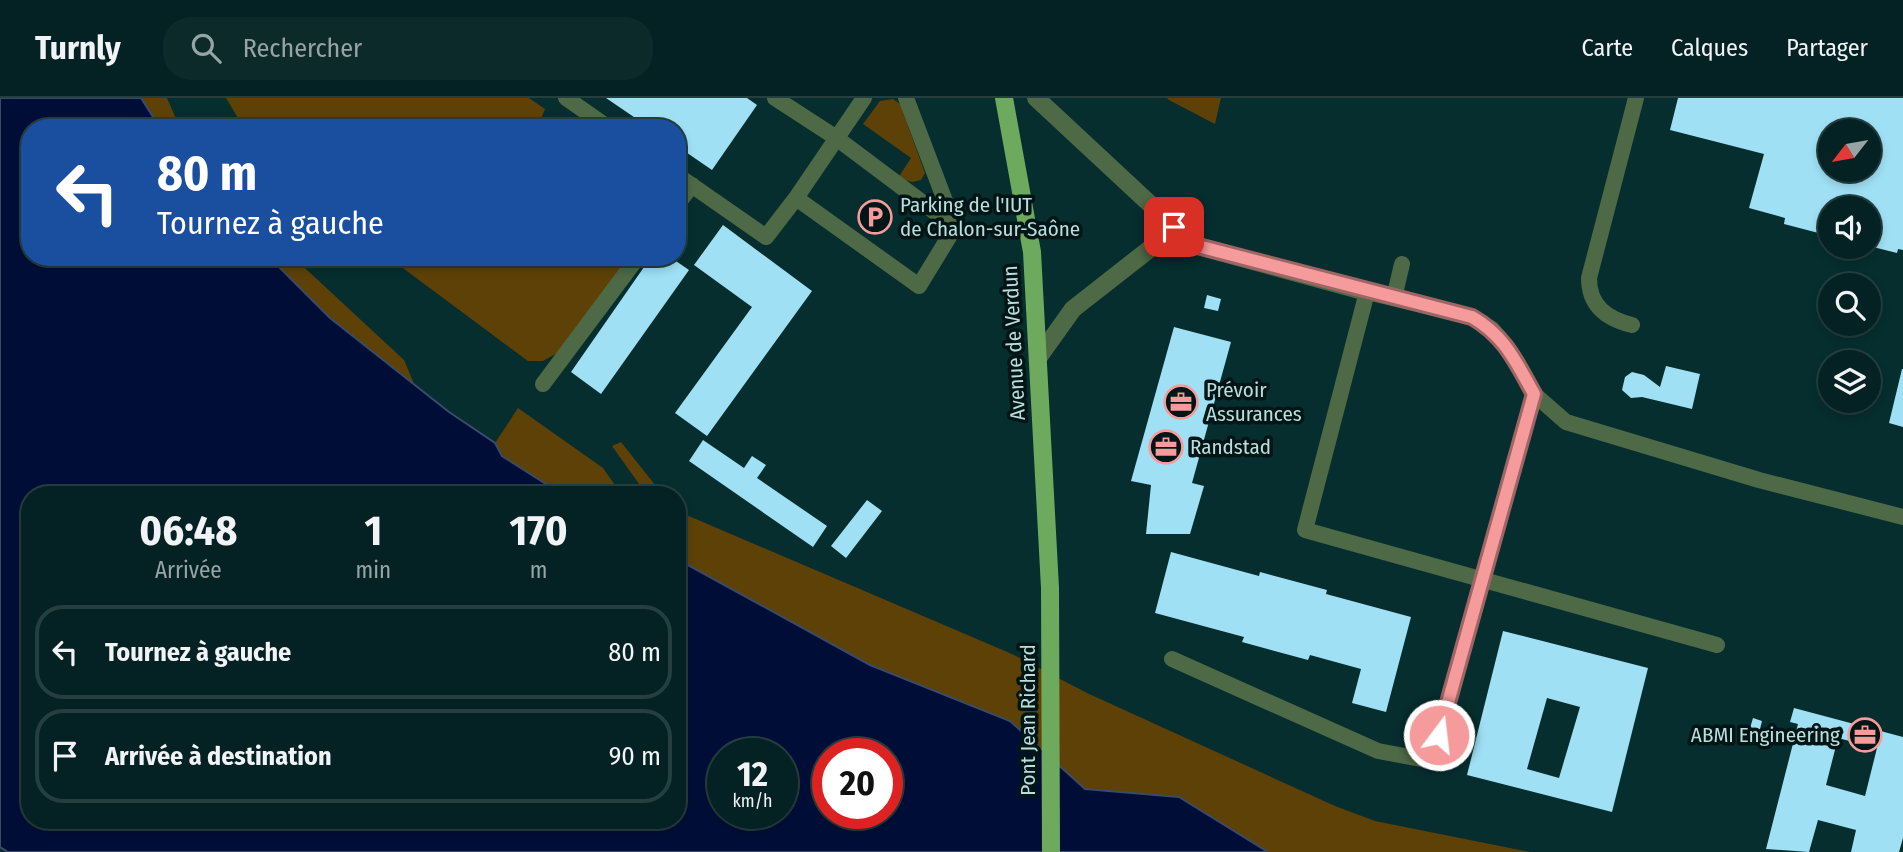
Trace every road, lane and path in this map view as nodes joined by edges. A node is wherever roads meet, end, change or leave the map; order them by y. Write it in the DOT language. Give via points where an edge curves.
graph roads {
  1 [pos="566,98"];
  2 [pos="775,98"];
  3 [pos="864,98"];
  4 [pos="906,98"];
  5 [pos="1004,98"];
  6 [pos="1036,98"];
  7 [pos="1636,98"];
  8 [pos="596,119"];
  9 [pos="835,137"];
  10 [pos="686,181"];
  11 [pos="692,185"];
  12 [pos="686,193"];
  13 [pos="796,198"];
  14 [pos="955,227"];
  15 [pos="1194,245"];
  16 [pos="1402,264"];
  17 [pos="631,266"];
  18 [pos="1367,292"];
  19 [pos="1394,298"];
  20 [pos="1632,325"];
  21 [pos="1038,358"];
  22 [pos="543,384"];
  23 [pos="1534,394"];
  24 [pos="1903,517"];
  25 [pos="1481,579"];
  26 [pos="1050,588"];
  27 [pos="1717,645"];
  28 [pos="1172,659"];
  29 [pos="1051,852"];
  1 -- 8 [label="lane"];
  2 -- 9 [label="lane"];
  3 -- 9 [label="lane"];
  4 -- 14 [label="lane"];
  5 -- 21 [label="main road, Avenue de Verdun" via="1032,253"];
  6 -- 15 [label="street"];
  7 -- 20 [label="lane" via="1589,278 1589,295 1599,308 1612,320"];
  9 -- 13 [label="lane"];
  9 -- 14 [label="lane"];
  10 -- 11 [label="lane"];
  11 -- 12 [label="lane"];
  11 -- 13 [label="lane" via="766,237"];
  13 -- 14 [label="lane" via="919,286"];
  15 -- 18 [label="street"];
  15 -- 21 [label="street" via="1156,244 1073,309"];
  16 -- 19 [label="lane"];
  17 -- 22 [label="lane"];
  18 -- 19 [label="lane"];
  18 -- 25 [label="lane" via="1305,530"];
  19 -- 23 [label="lane" via="1472,317 1492,329"];
  21 -- 26 [label="main road, Avenue de Verdun"];
  23 -- 24 [label="lane" via="1566,422"];
  23 -- 25 [label="lane"];
  25 -- 27 [label="lane"];
  25 -- 28 [label="lane" via="1432,761 1378,751"];
  26 -- 29 [label="main road, Pont Jean Richard"];
}
